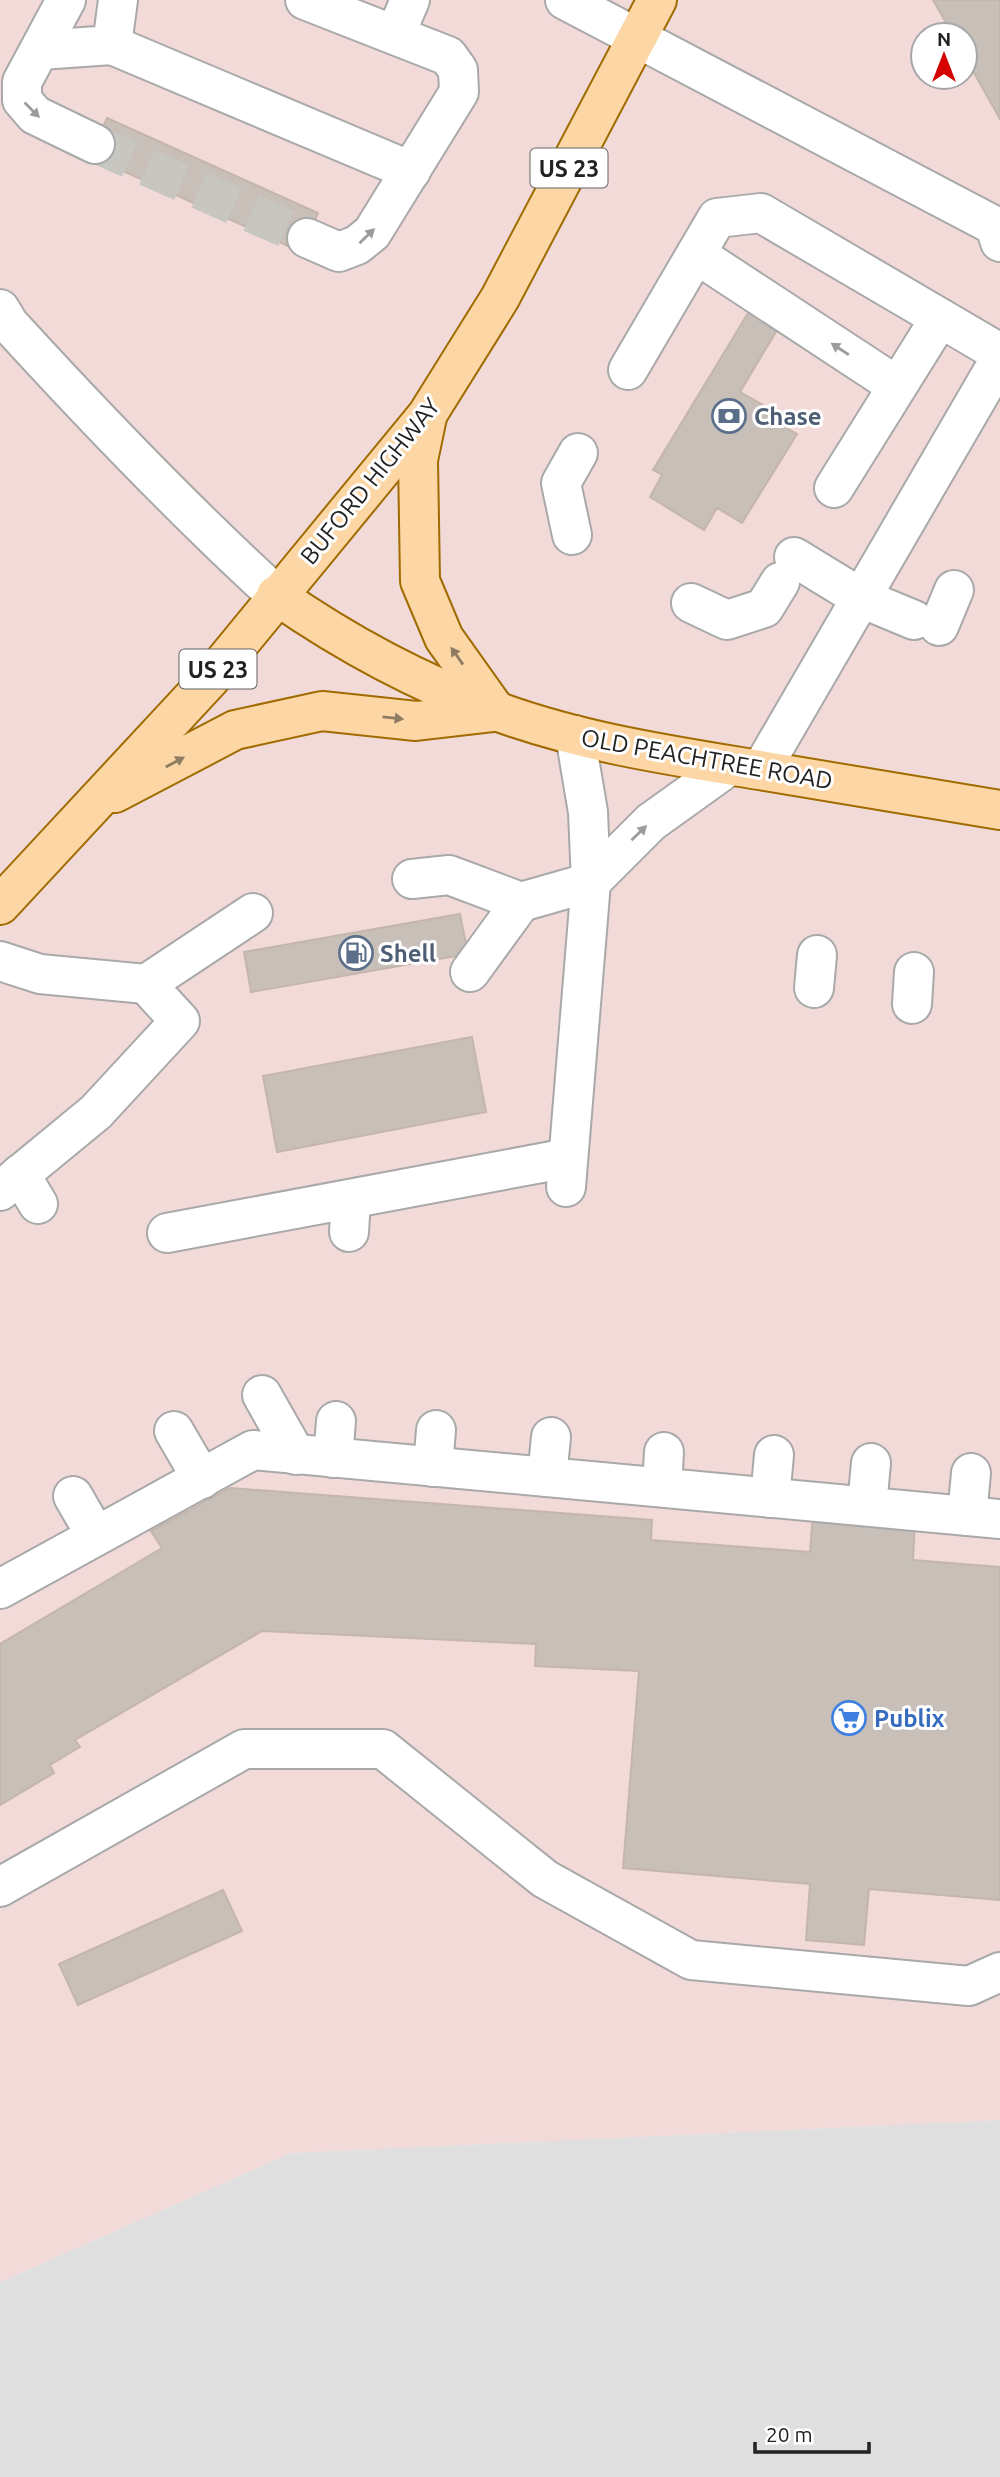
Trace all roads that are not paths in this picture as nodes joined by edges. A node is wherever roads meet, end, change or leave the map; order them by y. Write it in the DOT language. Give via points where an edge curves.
graph roads {
  1 [pos="66,0"];
  2 [pos="118,0"];
  3 [pos="305,0"];
  4 [pos="410,0"];
  5 [pos="565,0"];
  6 [pos="657,0"];
  7 [pos="395,35"];
  8 [pos="637,38"];
  9 [pos="111,45"];
  10 [pos="40,50"];
  11 [pos="95,144"];
  12 [pos="411,171"];
  13 [pos="307,238"];
  14 [pos="1000,242"];
  15 [pos="696,254"];
  16 [pos="0,309"];
  17 [pos="940,318"];
  18 [pos="1000,353"];
  19 [pos="1000,359"];
  20 [pos="628,370"];
  21 [pos="897,386"];
  22 [pos="427,415"];
  23 [pos="578,453"];
  24 [pos="834,488"];
  25 [pos="572,535"];
  26 [pos="954,590"];
  27 [pos="276,595"];
  28 [pos="861,598"];
  29 [pos="691,603"];
  30 [pos="496,711"];
  31 [pos="575,735"];
  32 [pos="745,768"];
  33 [pos="93,805"];
  34 [pos="1000,810"];
  35 [pos="412,879"];
  36 [pos="591,882"];
  37 [pos="521,902"];
  38 [pos="0,905"];
  39 [pos="253,913"];
  40 [pos="0,961"];
  41 [pos="470,972"];
  42 [pos="146,984"];
  43 [pos="19,1190"];
  44 [pos="167,1233"];
  45 [pos="262,1395"];
  46 [pos="174,1431"];
  47 [pos="551,1437"];
  48 [pos="321,1445"];
  49 [pos="774,1455"];
  50 [pos="871,1463"];
  51 [pos="971,1473"];
  52 [pos="547,1477"];
  53 [pos="202,1479"];
  54 [pos="73,1496"];
  55 [pos="770,1498"];
  56 [pos="867,1506"];
  57 [pos="983,1517"];
  58 [pos="96,1536"];
  59 [pos="3,1582"];
  60 [pos="0,1887"];
  61 [pos="1000,1972"];
  1 -- 10 [label="street"];
  2 -- 9 [label="street"];
  3 -- 7 [label="street"];
  4 -- 7 [label="street"];
  5 -- 8 [label="street"];
  6 -- 8 [label="main road, BUFORD HIGHWAY / US 23"];
  7 -- 12 [label="street" via="448,56 458,70 459,92"];
  8 -- 14 [label="street" via="995,226"];
  8 -- 22 [label="main road, BUFORD HIGHWAY / US 23" via="500,298"];
  9 -- 10 [label="street"];
  9 -- 12 [label="street"];
  10 -- 11 [label="street, one-way" via="22,82 22,100 35,116"];
  13 -- 12 [label="street, one-way" via="339,252 357,245 372,233"];
  15 -- 17 [label="street" via="717,218 761,213"];
  15 -- 20 [label="street"];
  21 -- 15 [label="street, one-way"];
  16 -- 27 [label="street" via="105,429"];
  17 -- 18 [label="street"];
  17 -- 21 [label="street"];
  19 -- 28 [label="street"];
  21 -- 24 [label="street"];
  22 -- 27 [label="main road, BUFORD HIGHWAY / US 23"];
  30 -- 22 [label="main road, one-way" via="444,638 420,581 418,460"];
  23 -- 25 [label="street" via="561,483"];
  26 -- 28 [label="street" via="926,623"];
  27 -- 30 [label="main road, OLD PEACHTREE ROAD" via="333,635 386,663"];
  27 -- 33 [label="main road, BUFORD HIGHWAY / US 23" via="210,678"];
  28 -- 29 [label="street" via="787,569 764,608 727,620"];
  28 -- 32 [label="street"];
  30 -- 31 [label="main road, OLD PEACHTREE ROAD"];
  33 -- 30 [label="main road, one-way" via="235,730 321,711 416,721"];
  31 -- 32 [label="main road, OLD PEACHTREE ROAD"];
  31 -- 36 [label="street" via="588,812"];
  32 -- 34 [label="main road, OLD PEACHTREE ROAD"];
  36 -- 32 [label="street, one-way" via="651,822"];
  33 -- 38 [label="main road, BUFORD HIGHWAY / US 23"];
  35 -- 37 [label="street" via="449,875"];
  36 -- 37 [label="street"];
  36 -- 44 [label="street" via="567,1172 350,1215"];
  37 -- 41 [label="street"];
  39 -- 42 [label="street"];
  40 -- 42 [label="street" via="40,974"];
  42 -- 43 [label="street" via="180,1021 104,1124"];
  45 -- 48 [label="street"];
  46 -- 53 [label="street"];
  47 -- 52 [label="street"];
  48 -- 52 [label="street" via="435,1448"];
  48 -- 53 [label="street" via="253,1450"];
  49 -- 55 [label="street"];
  50 -- 56 [label="street"];
  51 -- 57 [label="street"];
  52 -- 55 [label="street" via="663,1470"];
  53 -- 58 [label="street"];
  54 -- 58 [label="street"];
  55 -- 56 [label="street"];
  56 -- 57 [label="street"];
  58 -- 59 [label="street"];
  60 -- 61 [label="street" via="244,1749 383,1749 545,1879 691,1960 969,1986"];
}
